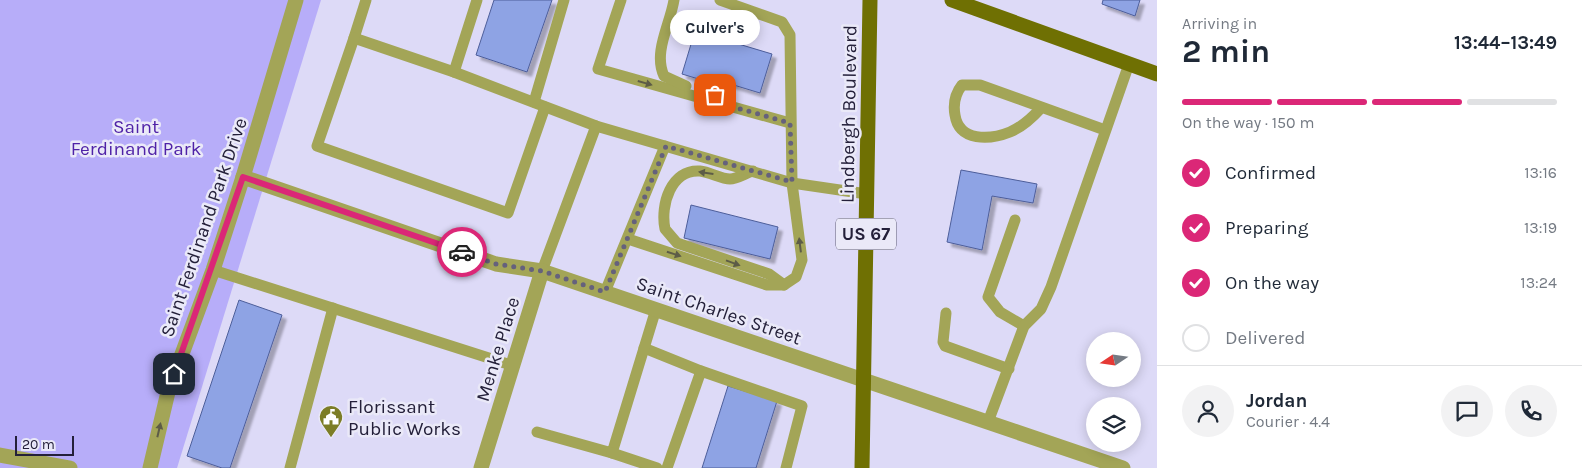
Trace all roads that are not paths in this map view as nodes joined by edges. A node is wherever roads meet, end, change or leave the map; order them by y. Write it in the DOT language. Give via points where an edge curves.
graph roads {
  1 [pos="296,0"];
  2 [pos="366,0"];
  3 [pos="477,0"];
  4 [pos="564,0"];
  5 [pos="620,0"];
  6 [pos="674,0"];
  7 [pos="720,0"];
  8 [pos="870,0"];
  9 [pos="952,0"];
  10 [pos="740,3"];
  11 [pos="354,38"];
  12 [pos="1129,64"];
  13 [pos="454,72"];
  14 [pos="1157,74"];
  15 [pos="540,104"];
  16 [pos="723,104"];
  17 [pos="1041,108"];
  18 [pos="790,123"];
  19 [pos="596,126"];
  20 [pos="1105,130"];
  21 [pos="666,146"];
  22 [pos="753,171"];
  23 [pos="243,177"];
  24 [pos="792,182"];
  25 [pos="867,194"];
  26 [pos="1015,220"];
  27 [pos="628,239"];
  28 [pos="213,270"];
  29 [pos="542,271"];
  30 [pos="784,285"];
  31 [pos="605,292"];
  32 [pos="333,308"];
  33 [pos="656,310"];
  34 [pos="946,313"];
  35 [pos="1024,326"];
  36 [pos="644,348"];
  37 [pos="514,366"];
  38 [pos="1009,369"];
  39 [pos="702,371"];
  40 [pos="864,380"];
  41 [pos="988,422"];
  42 [pos="537,432"];
  43 [pos="612,453"];
  44 [pos="0,455"];
  45 [pos="70,468"];
  46 [pos="150,468"];
  47 [pos="290,468"];
  48 [pos="480,468"];
  49 [pos="657,468"];
  50 [pos="667,468"];
  51 [pos="786,468"];
  52 [pos="862,468"];
  53 [pos="1123,468"];
  1 -- 23 [label="street, Saint Ferdinand Park Drive"];
  2 -- 11 [label="lane"];
  3 -- 13 [label="lane"];
  4 -- 15 [label="lane"];
  5 -- 16 [label="lane, one-way" via="598,69"];
  6 -- 16 [label="lane" via="659,66 664,76 673,82 715,95"];
  7 -- 10 [label="lane"];
  8 -- 25 [label="main road, Lindbergh Boulevard / US 67"];
  9 -- 12 [label="main road"];
  10 -- 18 [label="lane" via="782,22 790,35"];
  11 -- 13 [label="lane"];
  11 -- 15 [label="lane" via="317,146 508,213"];
  12 -- 14 [label="main road"];
  12 -- 20 [label="lane"];
  13 -- 15 [label="lane"];
  15 -- 19 [label="lane"];
  16 -- 18 [label="lane"];
  17 -- 17 [label="lane" via="972,84 962,86 954,102 956,122 962,131 982,138 1010,132"];
  17 -- 20 [label="lane"];
  18 -- 24 [label="lane"];
  19 -- 21 [label="lane"];
  19 -- 29 [label="lane"];
  20 -- 35 [label="lane" via="1051,287 1041,309"];
  21 -- 22 [label="lane"];
  21 -- 27 [label="lane"];
  22 -- 24 [label="lane"];
  22 -- 30 [label="lane, one-way" via="731,179 698,171 676,179 665,207 665,229 677,243 769,274"];
  23 -- 28 [label="street, Saint Ferdinand Park Drive"];
  23 -- 29 [label="street, Saint Charles Street" via="496,264"];
  24 -- 25 [label="lane"];
  30 -- 24 [label="lane, one-way" via="796,278 802,260"];
  25 -- 40 [label="main road, Lindbergh Boulevard / US 67"];
  26 -- 35 [label="lane" via="988,297 1000,312"];
  27 -- 30 [label="lane, one-way" via="767,285"];
  27 -- 31 [label="lane"];
  28 -- 32 [label="lane"];
  46 -- 28 [label="street, Saint Ferdinand Park Drive, one-way" via="168,392"];
  29 -- 31 [label="street, Saint Charles Street"];
  29 -- 37 [label="street, Menke Place"];
  31 -- 33 [label="street, Saint Charles Street"];
  32 -- 37 [label="lane"];
  32 -- 47 [label="lane"];
  33 -- 36 [label="lane"];
  33 -- 40 [label="street, Saint Charles Street"];
  34 -- 38 [label="lane" via="945,346"];
  35 -- 38 [label="lane"];
  36 -- 39 [label="lane"];
  36 -- 43 [label="lane"];
  37 -- 48 [label="street, Menke Place"];
  38 -- 41 [label="lane"];
  39 -- 50 [label="lane"];
  39 -- 51 [label="lane" via="802,406"];
  40 -- 41 [label="street, Saint Charles Street"];
  40 -- 52 [label="main road, Lindbergh Boulevard / US 67"];
  41 -- 53 [label="street, Saint Charles Street"];
  42 -- 43 [label="lane"];
  43 -- 49 [label="lane"];
  44 -- 45 [label="street"];
}
